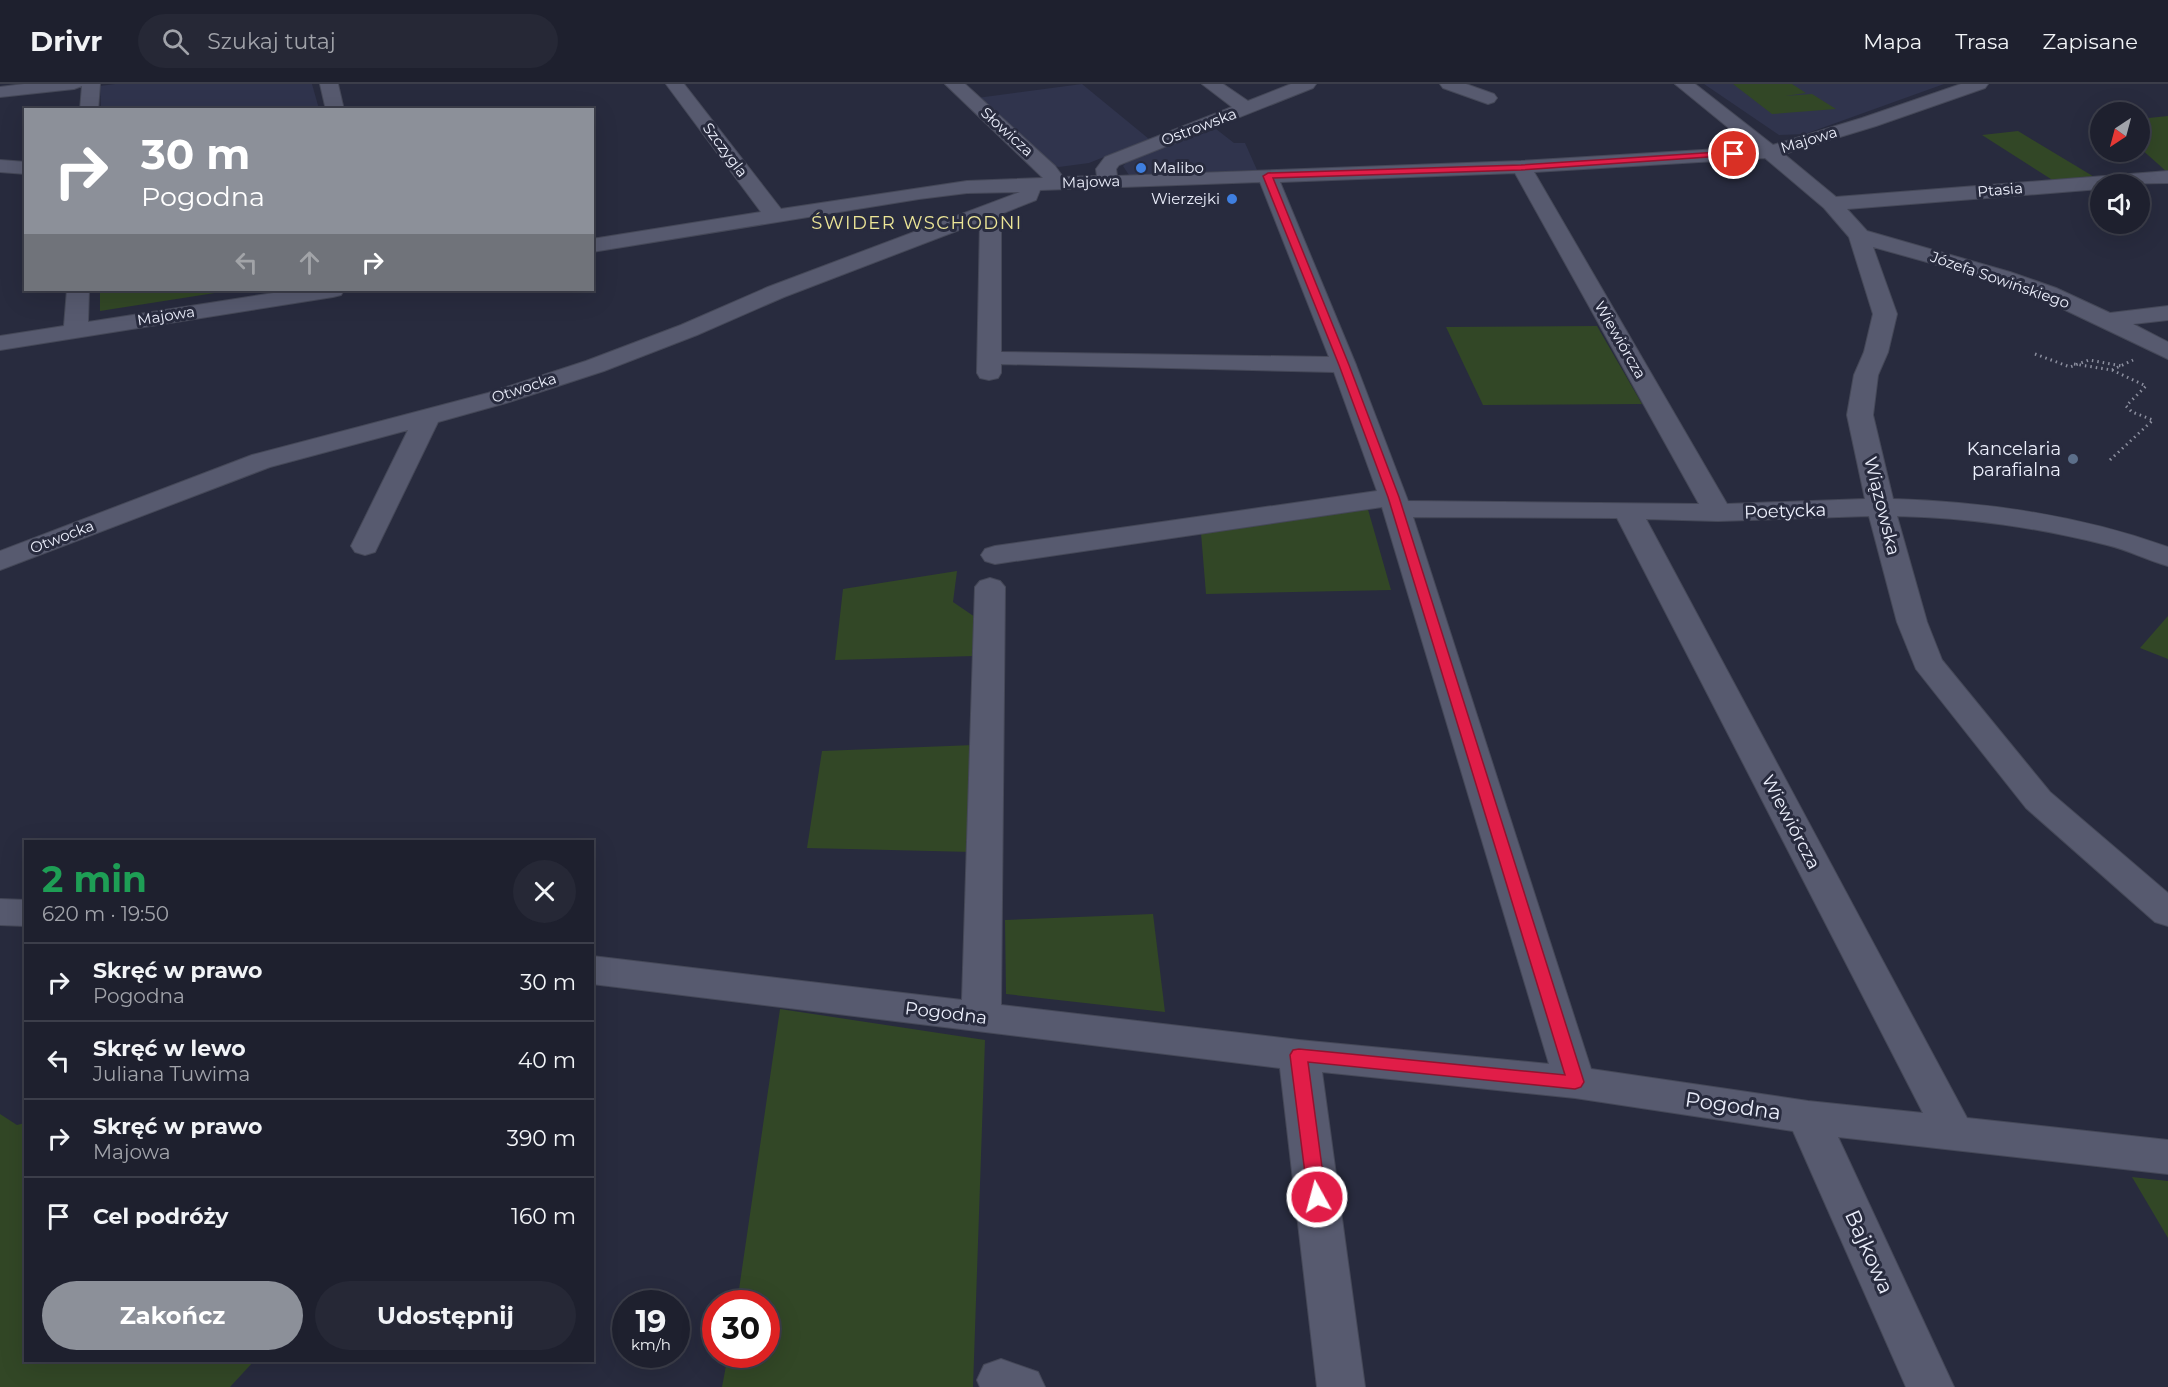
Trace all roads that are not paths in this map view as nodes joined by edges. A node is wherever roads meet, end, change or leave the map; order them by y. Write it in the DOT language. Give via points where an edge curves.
graph roads {
  1 [pos="74,84"];
  2 [pos="92,84"];
  3 [pos="329,84"];
  4 [pos="675,84"];
  5 [pos="954,84"];
  6 [pos="1212,84"];
  7 [pos="1307,84"];
  8 [pos="1449,84"];
  9 [pos="1684,84"];
  10 [pos="1976,84"];
  11 [pos="0,92"];
  12 [pos="1488,98"];
  13 [pos="89,108"];
  14 [pos="335,108"];
  15 [pos="1247,109"];
  16 [pos="1770,152"];
  17 [pos="0,166"];
  18 [pos="1521,167"];
  19 [pos="24,168"];
  20 [pos="1268,176"];
  21 [pos="2168,177"];
  22 [pos="1108,181"];
  23 [pos="1045,184"];
  24 [pos="986,186"];
  25 [pos="1831,204"];
  26 [pos="993,209"];
  27 [pos="775,216"];
  28 [pos="1859,236"];
  29 [pos="594,246"];
  30 [pos="78,291"];
  31 [pos="327,291"];
  32 [pos="2168,313"];
  33 [pos="2109,320"];
  34 [pos="76,331"];
  35 [pos="0,343"];
  36 [pos="2168,352"];
  37 [pos="1344,365"];
  38 [pos="428,416"];
  39 [pos="1395,503"];
  40 [pos="1881,507"];
  41 [pos="1627,510"];
  42 [pos="1718,513"];
  43 [pos="365,546"];
  44 [pos="2168,556"];
  45 [pos="0,561"];
  46 [pos="0,912"];
  47 [pos="24,912"];
  48 [pos="2168,913"];
  49 [pos="594,970"];
  50 [pos="981,1017"];
  51 [pos="1299,1055"];
  52 [pos="1575,1082"];
  53 [pos="1808,1117"];
  54 [pos="1955,1135"];
  55 [pos="2168,1157"];
  56 [pos="1341,1387"];
  57 [pos="1930,1387"];
  1 -- 11 [label="street"];
  2 -- 13 [label="street"];
  3 -- 14 [label="street"];
  4 -- 27 [label="street, Szczygla"];
  5 -- 23 [label="street, Słowicza" via="1048,170"];
  6 -- 15 [label="street"];
  7 -- 15 [label="street, Ostrowska"];
  8 -- 12 [label="street"];
  9 -- 16 [label="street, Wiązowska"];
  10 -- 16 [label="street, Majowa"];
  15 -- 22 [label="street, Ostrowska" via="1112,161 1106,169"];
  16 -- 18 [label="street, Majowa"];
  16 -- 25 [label="street, Wiązowska"];
  17 -- 19 [label="street"];
  18 -- 20 [label="street, Majowa"];
  18 -- 42 [label="street, Wiewiórcza"];
  20 -- 22 [label="street, Majowa"];
  20 -- 37 [label="street"];
  21 -- 25 [label="street, Ptasia"];
  22 -- 23 [label="street, Majowa"];
  23 -- 24 [label="street, Majowa"];
  23 -- 26 [label="street, Otwocka" via="1029,196"];
  24 -- 26 [label="street"];
  24 -- 27 [label="street, Majowa"];
  25 -- 28 [label="street, Wiązowska"];
  26 -- 37 [label="street" via="999,366"];
  26 -- 38 [label="street, Otwocka" via="595,366"];
  27 -- 29 [label="street, Majowa"];
  28 -- 33 [label="street, Józefa Sowińskiego" via="2002,277"];
  28 -- 40 [label="street, Wiązowska" via="1885,314 1866,375 1860,415"];
  30 -- 34 [label="street"];
  31 -- 34 [label="street, Majowa"];
  32 -- 33 [label="street"];
  33 -- 36 [label="street, Józefa Sowińskiego"];
  34 -- 35 [label="street, Majowa"];
  37 -- 39 [label="street"];
  38 -- 43 [label="street"];
  38 -- 45 [label="street, Otwocka" via="261,461"];
  39 -- 41 [label="street, Poetycka"];
  39 -- 50 [label="street, Poetycka" via="993,571"];
  39 -- 52 [label="street"];
  40 -- 42 [label="street, Poetycka"];
  40 -- 44 [label="street, Poetycka" via="1951,508 2016,516 2118,539"];
  40 -- 48 [label="street, Wiązowska" via="1912,622 1928,662 2038,800"];
  41 -- 42 [label="street, Poetycka"];
  41 -- 54 [label="street, Wiewiórcza"];
  46 -- 47 [label="street"];
  49 -- 50 [label="street, Pogodna"];
  50 -- 51 [label="street, Pogodna"];
  51 -- 52 [label="street, Pogodna"];
  51 -- 56 [label="street"];
  52 -- 53 [label="street, Pogodna"];
  53 -- 54 [label="street, Pogodna"];
  53 -- 57 [label="street, Bajkowa"];
  54 -- 55 [label="street, Pogodna"];
}
